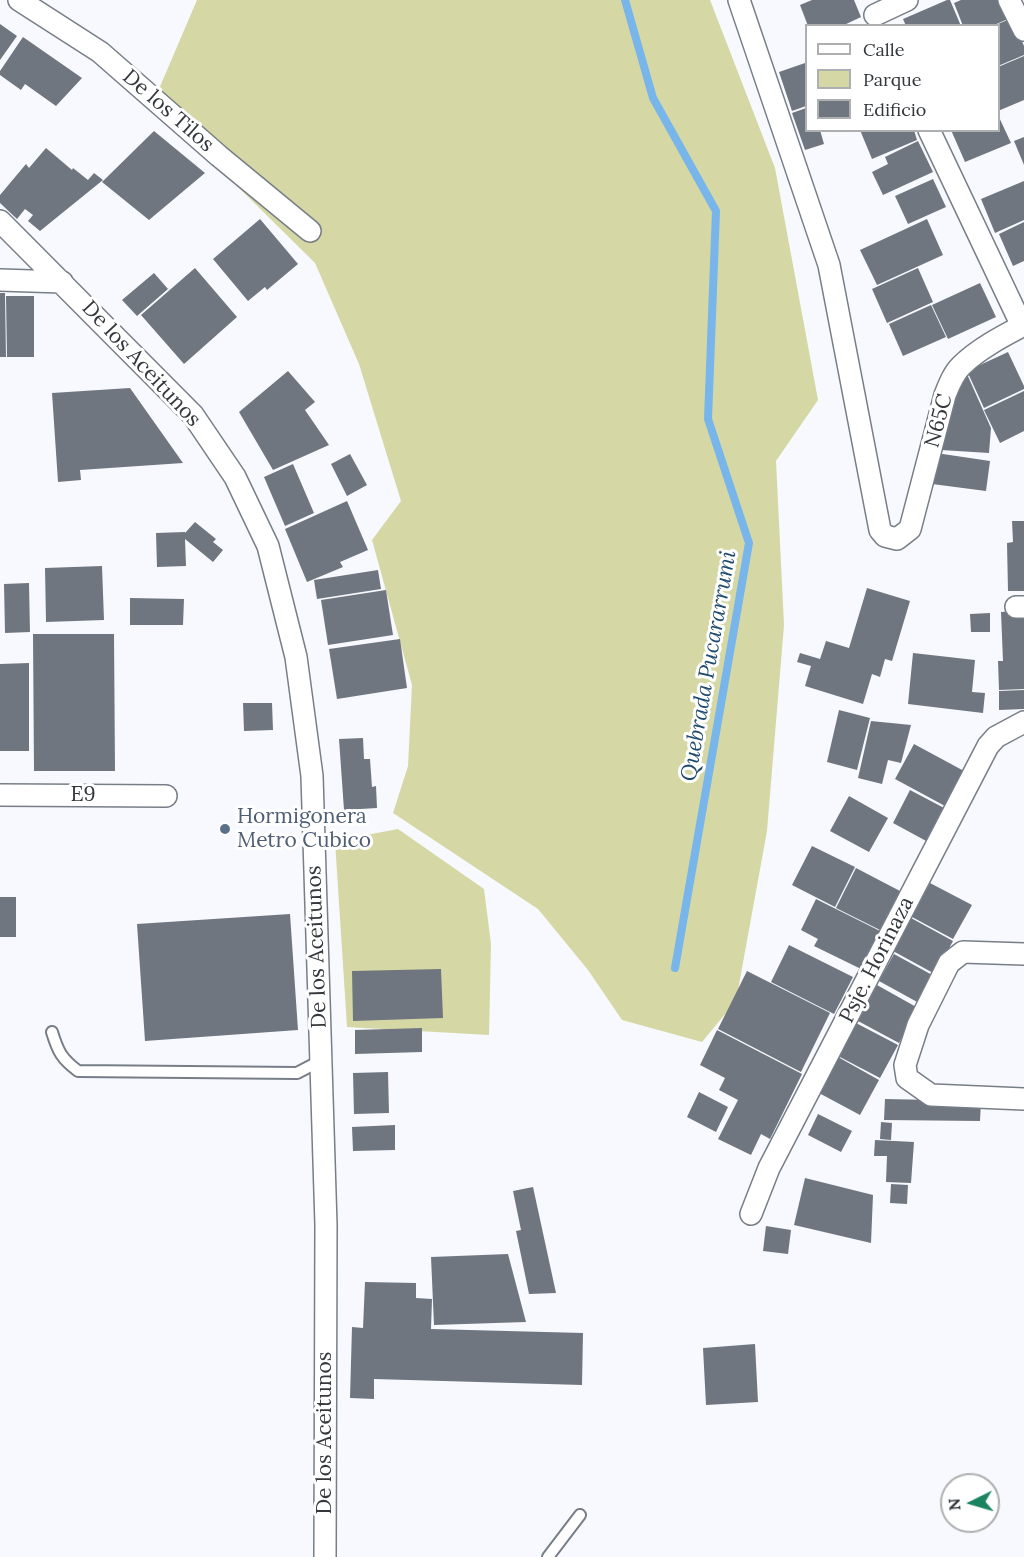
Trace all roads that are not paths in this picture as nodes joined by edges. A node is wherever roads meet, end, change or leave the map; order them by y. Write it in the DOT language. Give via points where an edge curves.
graph roads {
  1 [pos="19,0"];
  2 [pos="739,0"];
  3 [pos="907,0"];
  4 [pos="1009,0"];
  5 [pos="874,13"];
  6 [pos="1024,30"];
  7 [pos="930,132"];
  8 [pos="2,222"];
  9 [pos="310,231"];
  10 [pos="0,280"];
  11 [pos="62,282"];
  12 [pos="1023,326"];
  13 [pos="1024,722"];
  14 [pos="0,795"];
  15 [pos="166,796"];
  16 [pos="1024,954"];
  17 [pos="52,1032"];
  18 [pos="321,1061"];
  19 [pos="1024,1099"];
  20 [pos="751,1214"];
  21 [pos="580,1515"];
  22 [pos="325,1557"];
  23 [pos="548,1557"];
  1 -- 9 [label="street, De los Tilos" via="100,52"];
  2 -- 12 [label="street, N65C" via="829,265 880,530 885,536 903,536 910,529 951,380 979,352"];
  3 -- 5 [label="street"];
  4 -- 6 [label="street"];
  7 -- 12 [label="street"];
  8 -- 11 [label="street, De los Aceitunos"];
  10 -- 11 [label="street"];
  11 -- 18 [label="street, De los Aceitunos" via="193,415 235,477 268,546 296,657 312,776"];
  13 -- 20 [label="street, Psje. Horinaza" via="996,737 988,746 769,1168"];
  14 -- 15 [label="street, E9"];
  16 -- 19 [label="street" via="963,952 949,963 918,1025 905,1065 907,1078 931,1095"];
  17 -- 18 [label="lane" via="64,1061 78,1071 297,1073"];
  18 -- 22 [label="street, De los Aceitunos" via="326,1225"];
  21 -- 23 [label="lane"];
}
